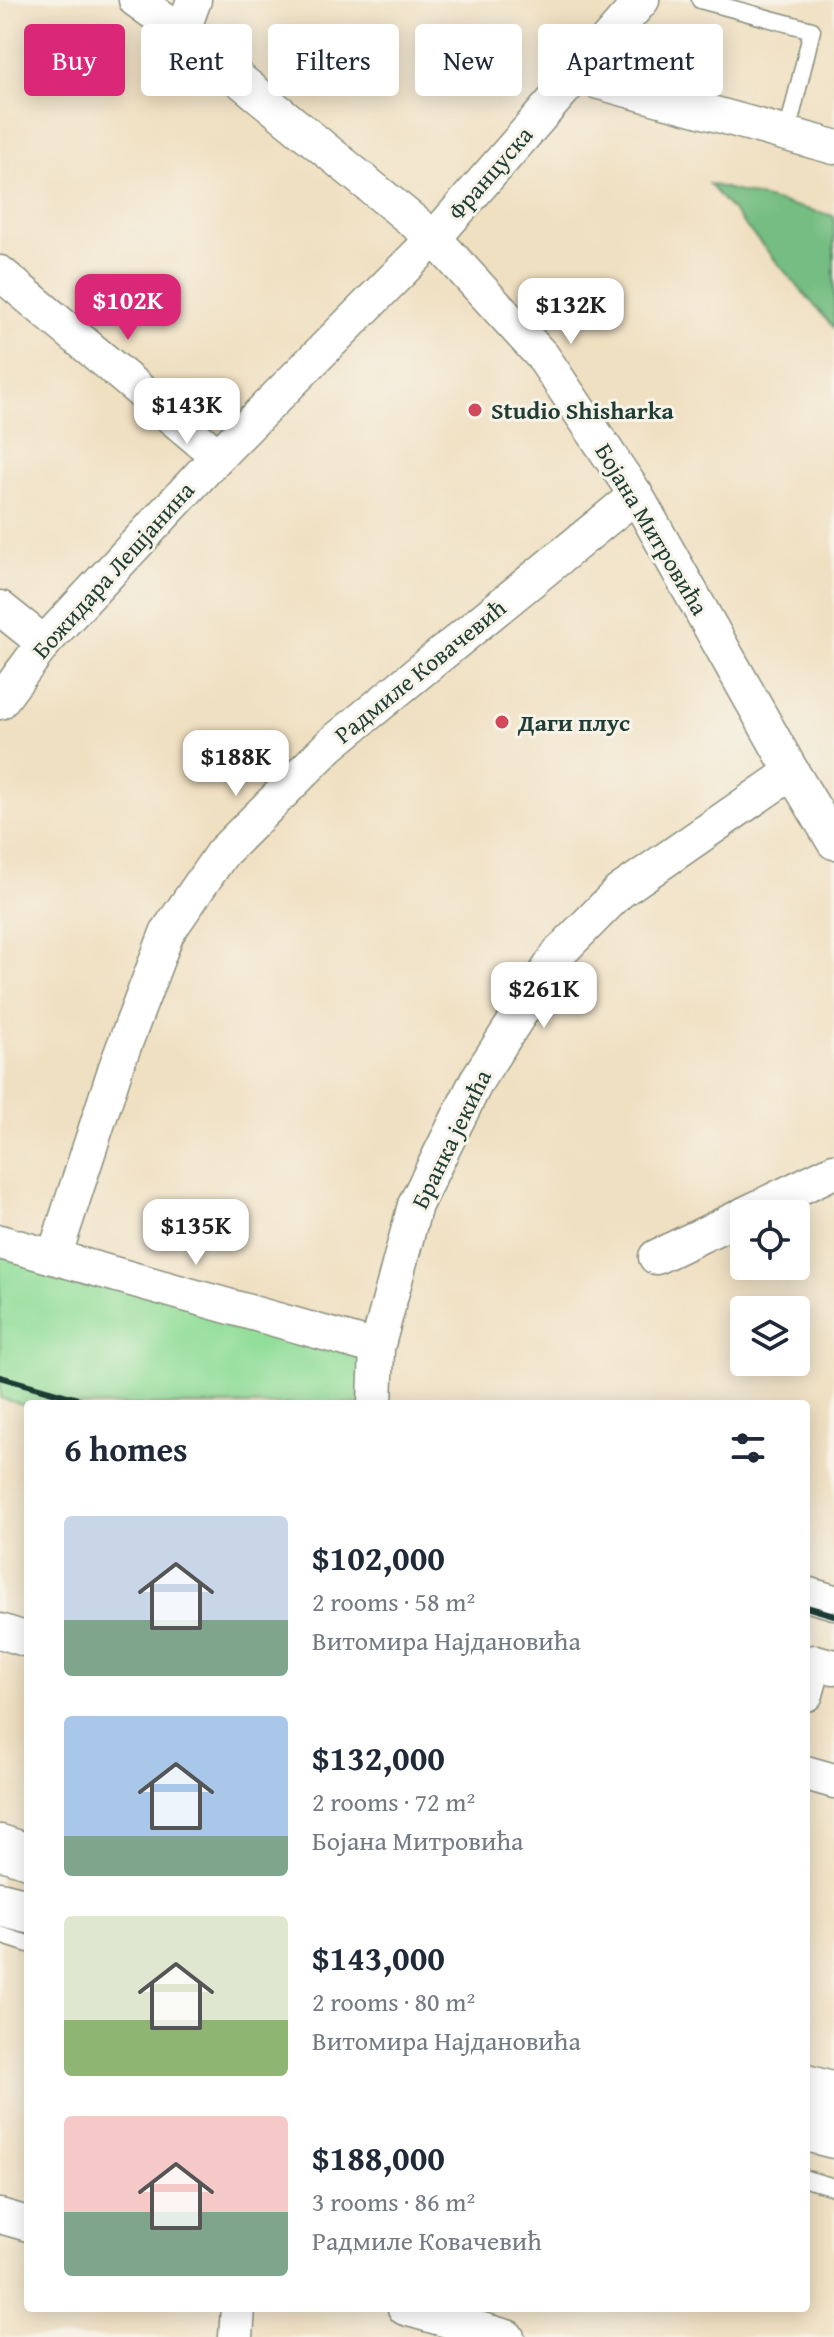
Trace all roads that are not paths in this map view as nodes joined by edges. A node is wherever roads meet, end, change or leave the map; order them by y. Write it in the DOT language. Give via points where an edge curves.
graph roads {
  1 [pos="136,0"];
  2 [pos="194,0"];
  3 [pos="642,0"];
  4 [pos="700,0"];
  5 [pos="169,24"];
  6 [pos="185,24"];
  7 [pos="620,24"];
  8 [pos="252,90"];
  9 [pos="556,96"];
  10 [pos="650,96"];
  11 [pos="787,134"];
  12 [pos="834,147"];
  13 [pos="434,238"];
  14 [pos="0,273"];
  15 [pos="218,456"];
  16 [pos="636,495"];
  17 [pos="0,608"];
  18 [pos="44,643"];
  19 [pos="0,702"];
  20 [pos="792,772"];
  21 [pos="834,842"];
  22 [pos="834,1171"];
  23 [pos="774,1200"];
  24 [pos="730,1221"];
  25 [pos="0,1242"];
  26 [pos="54,1257"];
  27 [pos="656,1257"];
  28 [pos="377,1348"];
  29 [pos="375,1400"];
  30 [pos="810,1595"];
  31 [pos="834,1602"];
  32 [pos="0,1631"];
  33 [pos="24,1639"];
  34 [pos="834,1667"];
  35 [pos="810,1680"];
  36 [pos="810,1774"];
  37 [pos="834,1781"];
  38 [pos="0,1847"];
  39 [pos="24,1855"];
  40 [pos="0,1904"];
  41 [pos="24,1910"];
  42 [pos="0,1935"];
  43 [pos="24,1943"];
  44 [pos="810,2088"];
  45 [pos="834,2095"];
  46 [pos="810,2130"];
  47 [pos="834,2136"];
  48 [pos="810,2180"];
  49 [pos="834,2187"];
  50 [pos="0,2216"];
  51 [pos="24,2223"];
  52 [pos="238,2312"];
  53 [pos="419,2312"];
  54 [pos="236,2337"];
  55 [pos="507,2337"];
  1 -- 5 [label="street, Бојана Митровића"];
  2 -- 6 [label="street"];
  3 -- 7 [label="street, Француска"];
  4 -- 11 [label="lane" via="812,30"];
  8 -- 13 [label="street, Бојана Митровића"];
  9 -- 13 [label="street, Француска"];
  10 -- 11 [label="street"];
  11 -- 12 [label="street"];
  13 -- 15 [label="street, Божидара Лешјанина"];
  13 -- 16 [label="street, Бојана Митровића" via="543,357"];
  14 -- 15 [label="street"];
  15 -- 18 [label="street, Божидара Лешјанина"];
  16 -- 20 [label="street, Бојана Митровића"];
  16 -- 26 [label="street, Радмиле Ковачевић" via="330,745 222,853 167,933 116,1067"];
  17 -- 18 [label="street"];
  18 -- 19 [label="street, Божидара Лешјанина"];
  20 -- 21 [label="street, Бојана Митровића"];
  20 -- 28 [label="street, Бранка јекића" via="619,892 559,953 477,1080 415,1205"];
  22 -- 23 [label="street"];
  24 -- 27 [label="street"];
  25 -- 26 [label="street"];
  26 -- 28 [label="street"];
  28 -- 29 [label="street, Бранка јекића"];
  30 -- 31 [label="street"];
  32 -- 33 [label="street"];
  34 -- 35 [label="street" via="815,1662"];
  36 -- 37 [label="street"];
  38 -- 39 [label="main road"];
  40 -- 41 [label="main road"];
  42 -- 43 [label="lane"];
  44 -- 45 [label="main road"];
  46 -- 47 [label="main road"];
  48 -- 49 [label="lane"];
  50 -- 51 [label="street"];
  52 -- 54 [label="street"];
  53 -- 55 [label="street"];
}
